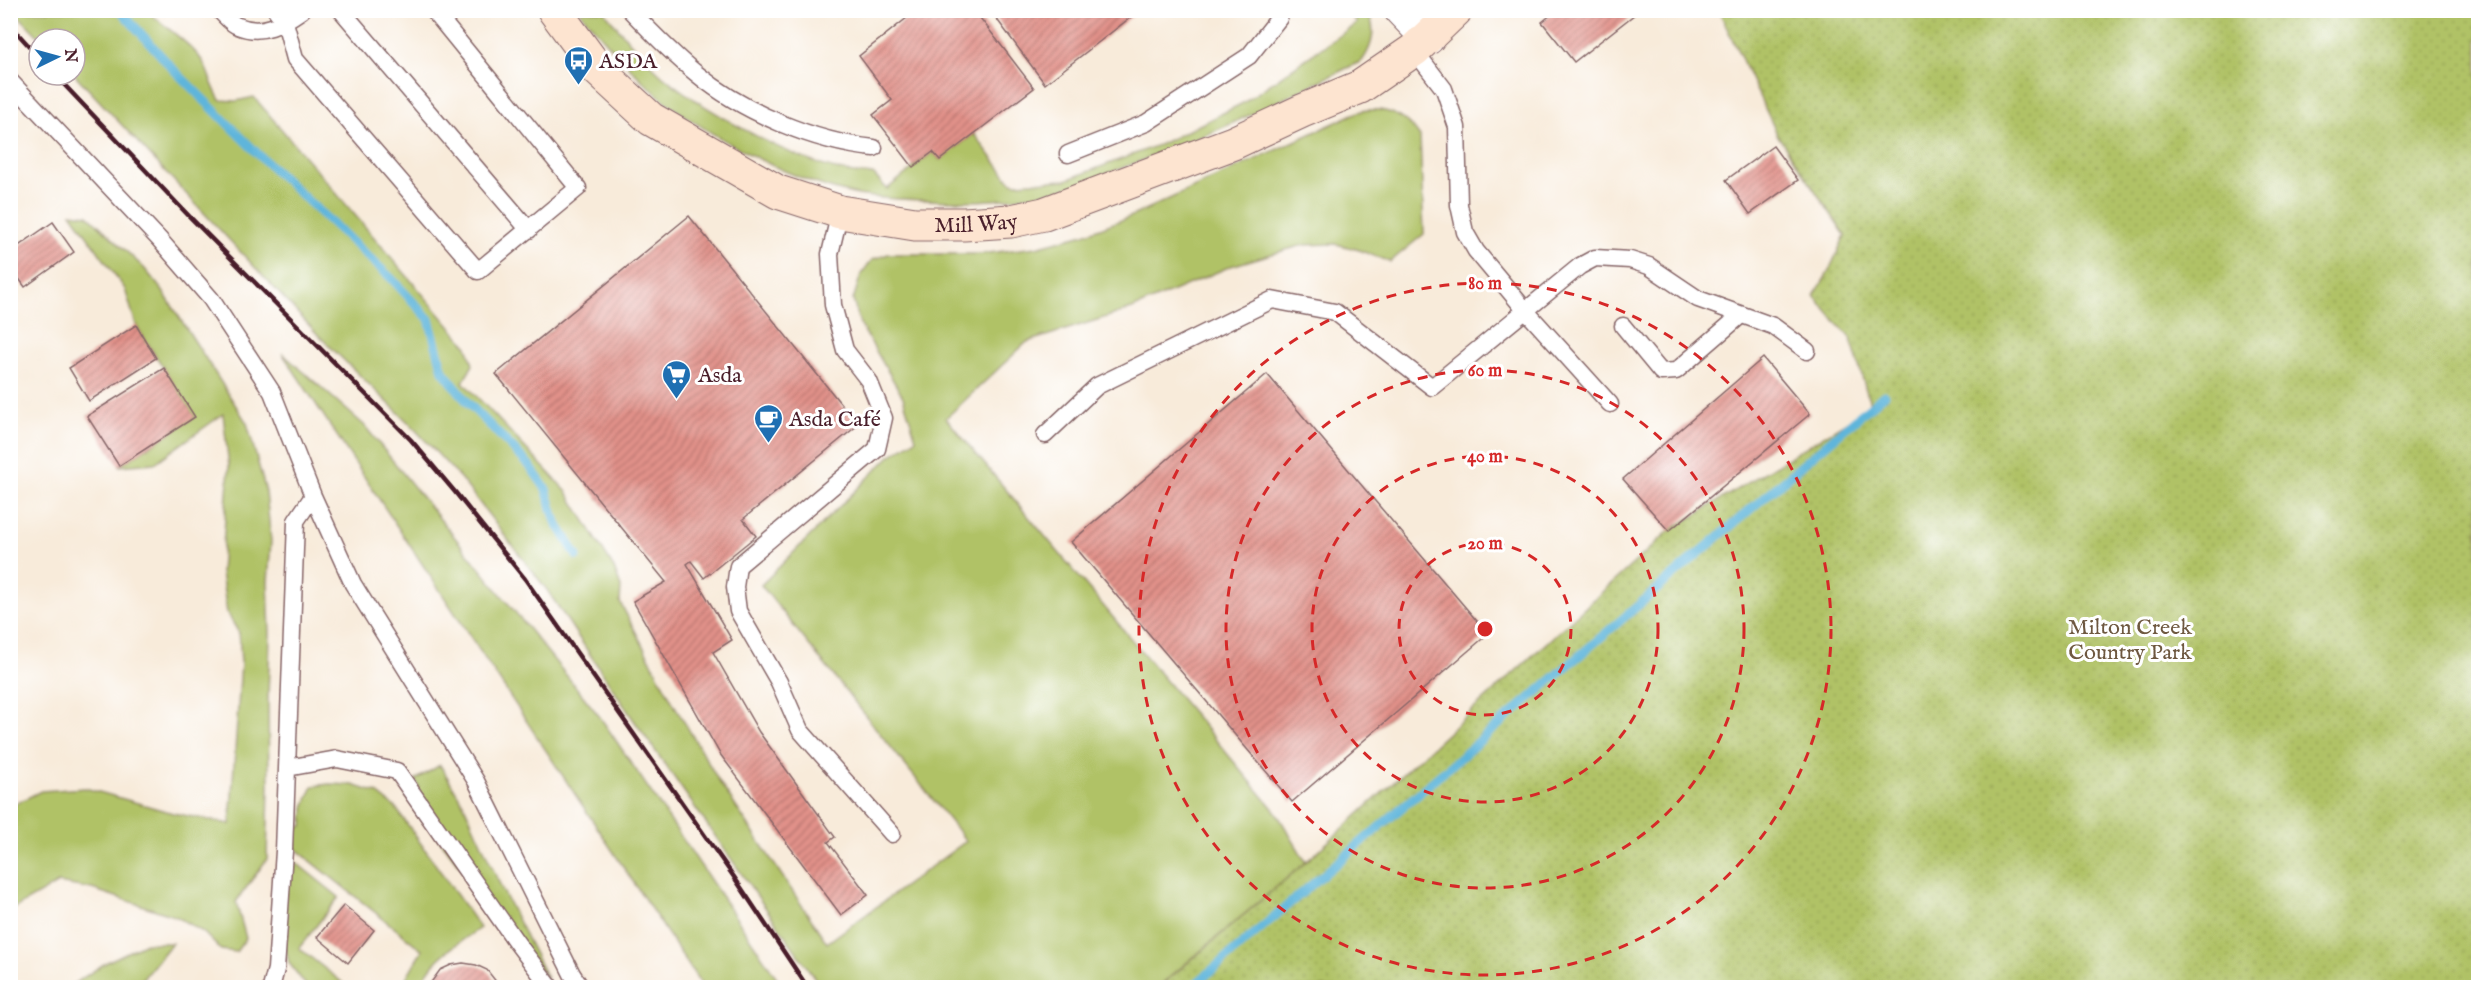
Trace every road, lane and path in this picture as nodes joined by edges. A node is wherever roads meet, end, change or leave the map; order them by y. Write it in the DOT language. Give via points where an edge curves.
graph roads {
  1 [pos="219,10"];
  2 [pos="302,10"];
  3 [pos="342,10"];
  4 [pos="433,10"];
  5 [pos="554,10"];
  6 [pos="630,10"];
  7 [pos="1281,10"];
  8 [pos="1401,10"];
  9 [pos="1456,10"];
  10 [pos="280,16"];
  11 [pos="1421,44"];
  12 [pos="10,81"];
  13 [pos="874,148"];
  14 [pos="1068,154"];
  15 [pos="840,212"];
  16 [pos="529,230"];
  17 [pos="1526,311"];
  18 [pos="1741,315"];
  19 [pos="1623,326"];
  20 [pos="1807,351"];
  21 [pos="1610,404"];
  22 [pos="1045,435"];
  23 [pos="313,496"];
  24 [pos="287,768"];
  25 [pos="892,834"];
  26 [pos="271,987"];
  27 [pos="551,987"];
  28 [pos="581,987"];
  1 -- 10 [label="lane" via="237,26 263,30"];
  2 -- 10 [label="lane"];
  3 -- 16 [label="lane"];
  4 -- 16 [label="lane" via="578,188"];
  5 -- 15 [label="street, Mill Way" via="599,71 651,119 778,192"];
  6 -- 13 [label="lane" via="697,75 737,101 804,134"];
  7 -- 14 [label="lane" via="1249,56 1146,123"];
  8 -- 11 [label="street"];
  9 -- 11 [label="street, Mill Way"];
  10 -- 16 [label="lane" via="296,59 478,271"];
  11 -- 15 [label="street, Mill Way" via="1360,87 1233,143 1044,214 987,222 915,224"];
  11 -- 17 [label="lane" via="1444,89 1457,127 1459,205 1465,231 1476,251"];
  12 -- 23 [label="lane" via="211,299 272,392"];
  15 -- 25 [label="lane" via="830,254 833,305 845,350 869,381 884,418 877,449 738,566 735,587 738,611 779,682 800,730"];
  17 -- 18 [label="lane" via="1595,258 1630,260 1649,267 1698,299"];
  17 -- 21 [label="lane"];
  17 -- 22 [label="lane" via="1432,387 1335,312 1272,300 1097,386"];
  18 -- 19 [label="lane" via="1669,373 1661,372"];
  18 -- 20 [label="lane" via="1773,326"];
  23 -- 24 [label="lane" via="296,521"];
  23 -- 28 [label="lane" via="352,584 476,781"];
  24 -- 26 [label="lane" via="276,969"];
  24 -- 27 [label="lane" via="337,759 397,771"];
}
